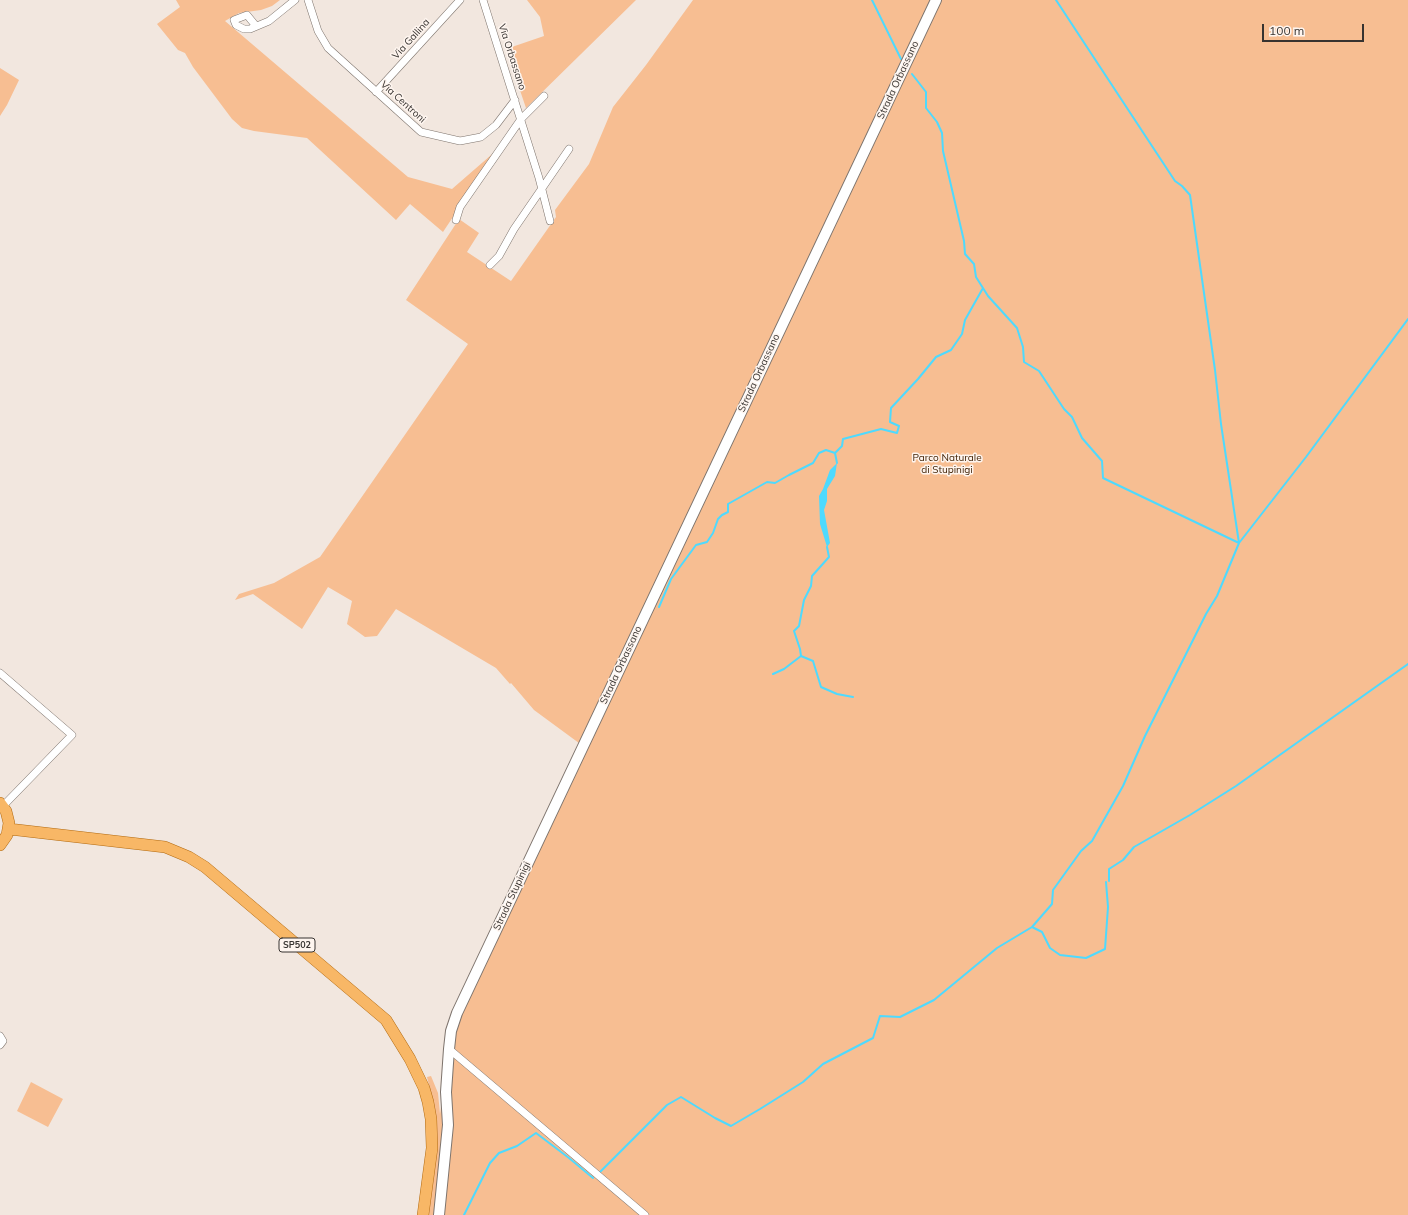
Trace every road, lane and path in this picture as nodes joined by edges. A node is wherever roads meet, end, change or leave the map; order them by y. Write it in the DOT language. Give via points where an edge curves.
graph roads {
  1 [pos="295,0"];
  2 [pos="308,0"];
  3 [pos="460,0"];
  4 [pos="483,0"];
  5 [pos="936,0"];
  6 [pos="256,26"];
  7 [pos="376,92"];
  8 [pos="544,96"];
  9 [pos="515,100"];
  10 [pos="521,119"];
  11 [pos="568,149"];
  12 [pos="542,189"];
  13 [pos="456,220"];
  14 [pos="550,221"];
  15 [pos="490,265"];
  16 [pos="0,673"];
  17 [pos="583,746"];
  18 [pos="1,805"];
  19 [pos="9,829"];
  20 [pos="0,844"];
  21 [pos="0,1036"];
  22 [pos="0,1045"];
  23 [pos="449,1049"];
  24 [pos="423,1215"];
  25 [pos="438,1215"];
  26 [pos="645,1215"];
  1 -- 6 [label="street" via="269,22"];
  2 -- 7 [label="street, Via Centroni" via="318,31 328,48"];
  3 -- 7 [label="street, Via Gallina"];
  4 -- 9 [label="street, Via Orbassano"];
  5 -- 17 [label="main road, Strada Orbassano"];
  7 -- 9 [label="street, Via Centroni" via="421,132 460,141 481,137 496,125"];
  8 -- 10 [label="street"];
  9 -- 10 [label="street, Via Orbassano"];
  10 -- 12 [label="street, Via Orbassano"];
  10 -- 13 [label="street" via="460,207"];
  11 -- 12 [label="street"];
  12 -- 14 [label="street, Via Orbassano"];
  12 -- 15 [label="street" via="499,256"];
  16 -- 18 [label="street" via="72,735"];
  17 -- 23 [label="main road, Strada Stupinigi" via="467,989 451,1031"];
  18 -- 19 [label="main road" via="8,817"];
  19 -- 20 [label="main road"];
  19 -- 24 [label="main road, SP502" via="165,847 189,858 205,867 386,1020 410,1059 428,1102 432,1148"];
  21 -- 22 [label="street" via="3,1041"];
  23 -- 25 [label="main road, Strada Stupinigi" via="446,1092 448,1125"];
  23 -- 26 [label="street"];
}
